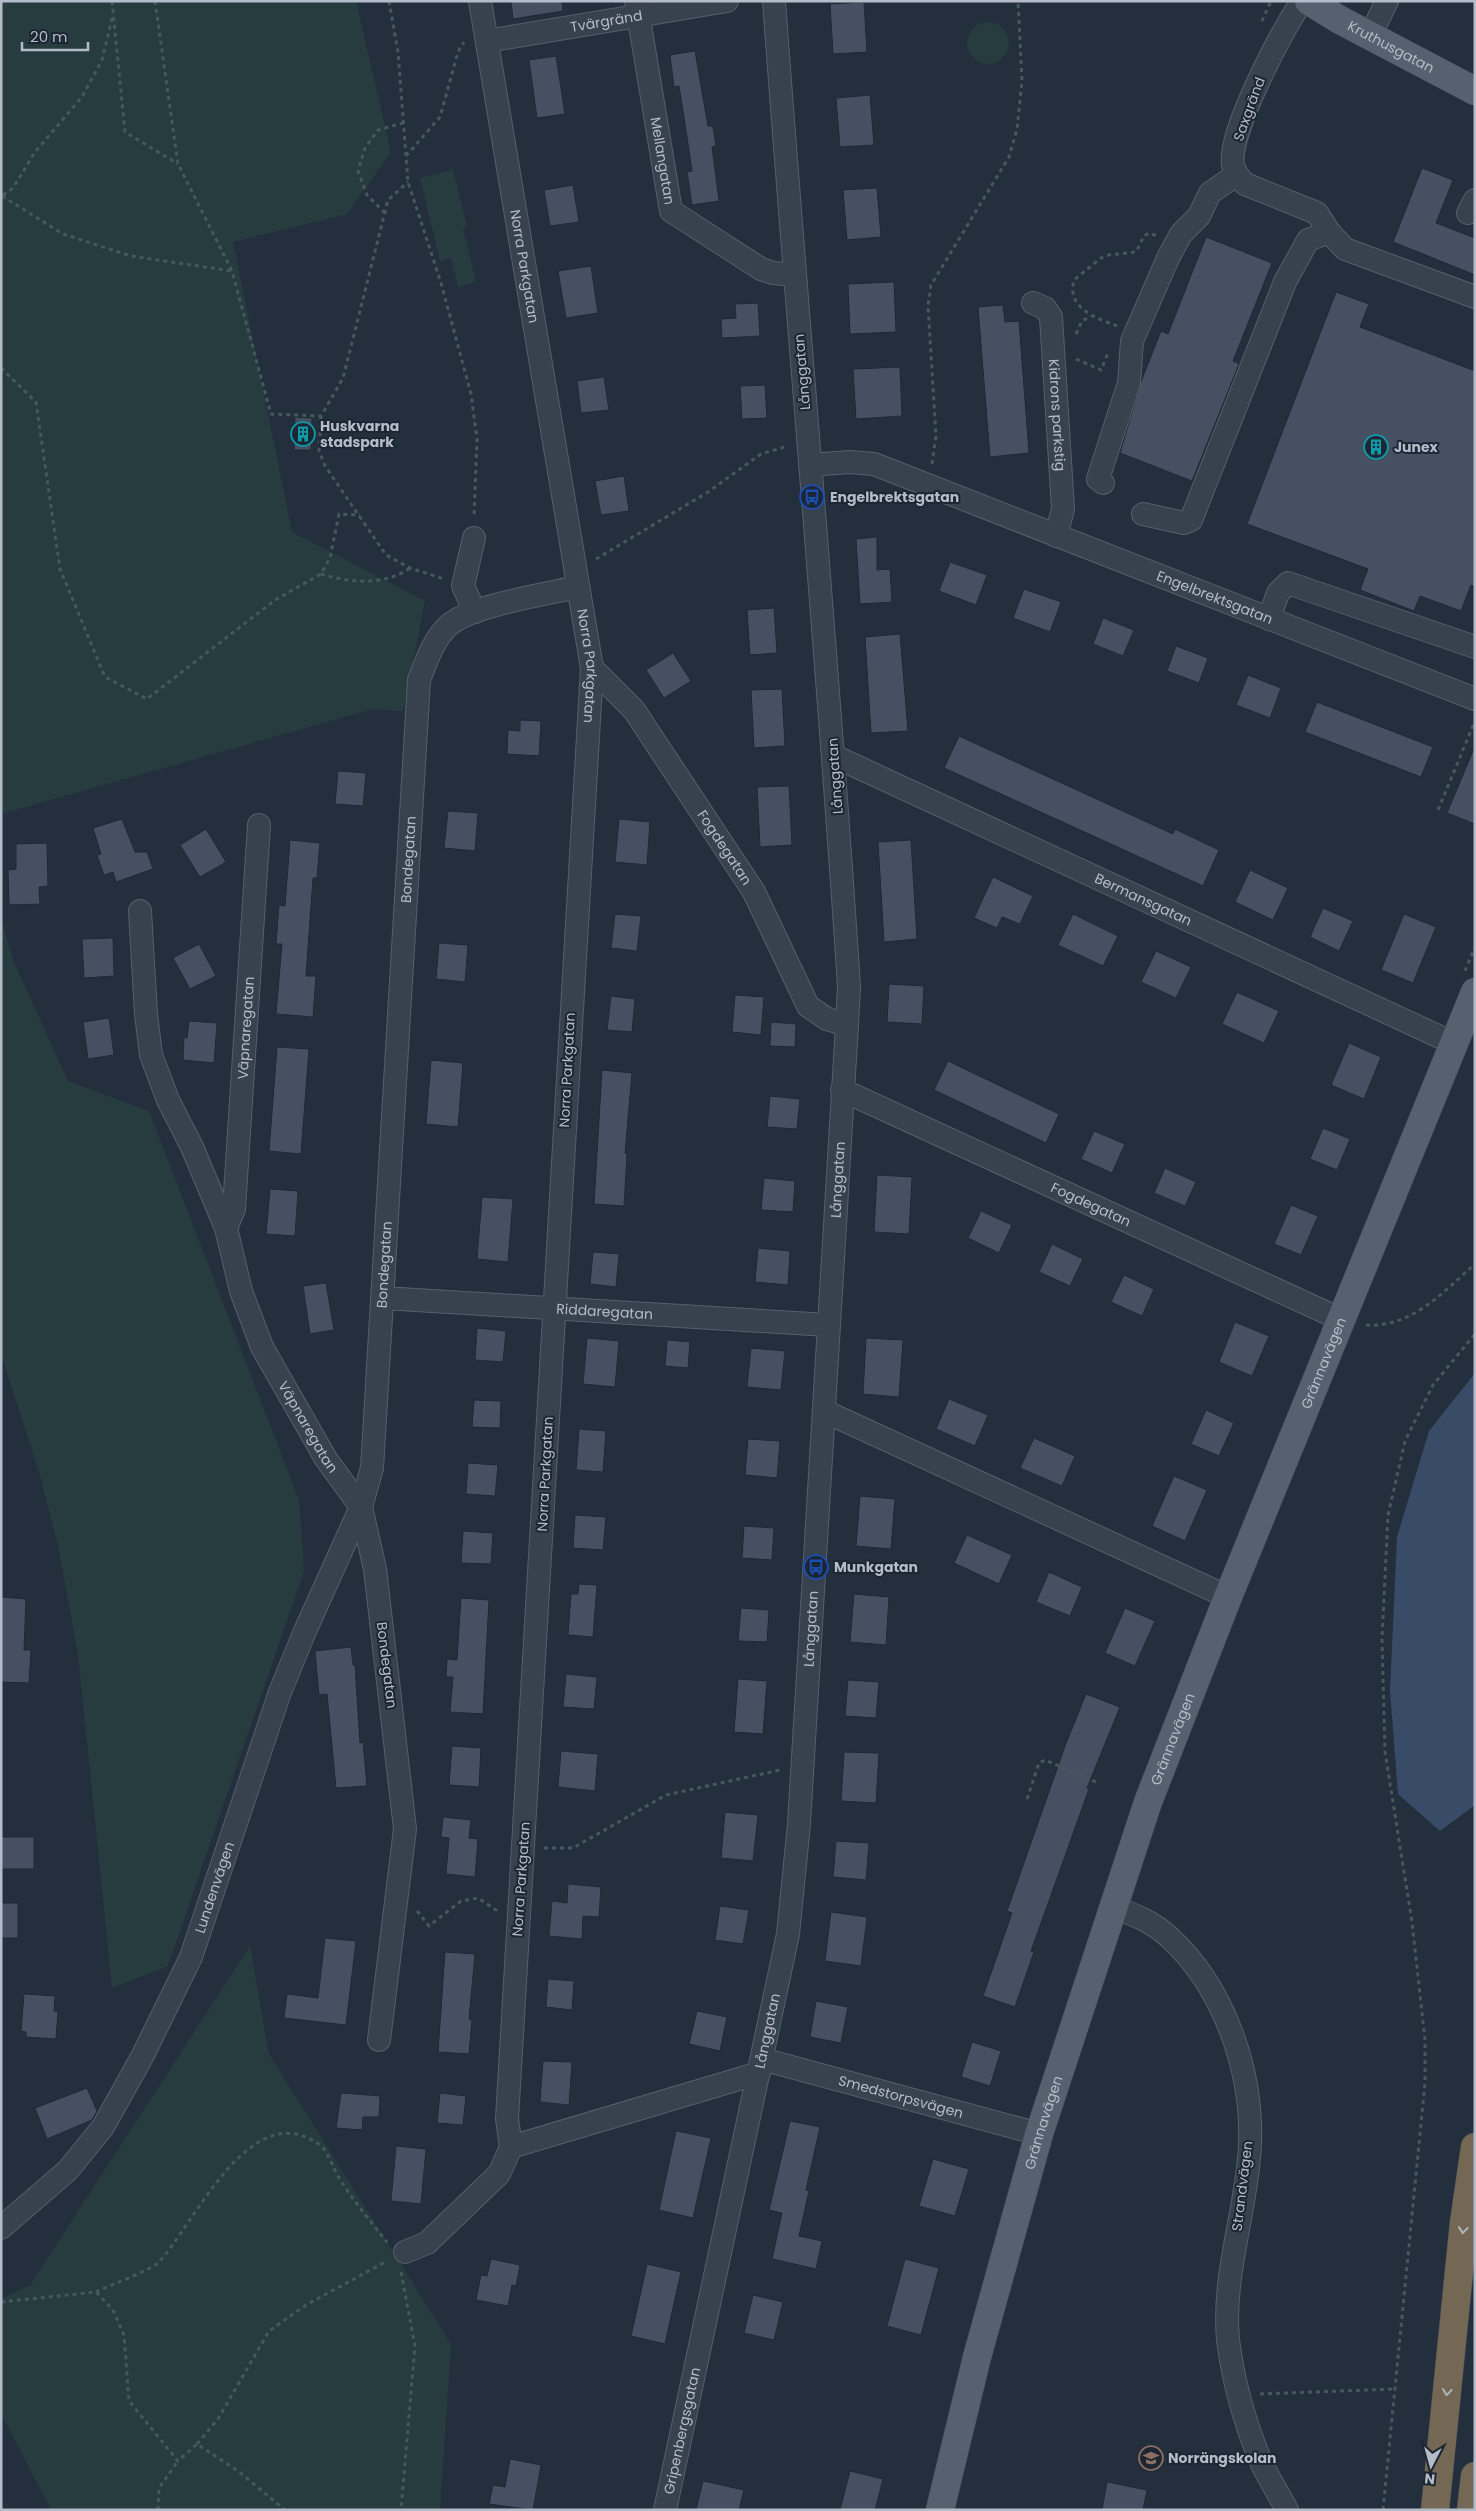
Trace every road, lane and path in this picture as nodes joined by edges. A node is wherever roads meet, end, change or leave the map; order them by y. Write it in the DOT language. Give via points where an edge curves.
graph roads {
  1 [pos="112,1"];
  2 [pos="155,1"];
  3 [pos="389,1"];
  4 [pos="480,1"];
  5 [pos="727,1"];
  6 [pos="774,1"];
  7 [pos="1018,1"];
  8 [pos="1302,1"];
  9 [pos="1309,1"];
  10 [pos="1387,1"];
  11 [pos="637,8"];
  12 [pos="114,14"];
  13 [pos="1370,36"];
  14 [pos="487,41"];
  15 [pos="1475,91"];
  16 [pos="403,123"];
  17 [pos="405,156"];
  18 [pos="178,164"];
  19 [pos="1236,175"];
  20 [pos="408,182"];
  21 [pos="2,196"];
  22 [pos="385,213"];
  23 [pos="1329,232"];
  24 [pos="1176,244"];
  25 [pos="232,271"];
  26 [pos="794,275"];
  27 [pos="1475,297"];
  28 [pos="1033,303"];
  29 [pos="1091,316"];
  30 [pos="1114,335"];
  31 [pos="1075,338"];
  32 [pos="1111,344"];
  33 [pos="1073,354"];
  34 [pos="1,368"];
  35 [pos="321,416"];
  36 [pos="809,454"];
  37 [pos="1103,483"];
  38 [pos="924,484"];
  39 [pos="1144,514"];
  40 [pos="360,515"];
  41 [pos="1056,536"];
  42 [pos="474,538"];
  43 [pos="410,568"];
  44 [pos="320,574"];
  45 [pos="464,586"];
  46 [pos="577,587"];
  47 [pos="475,612"];
  48 [pos="1269,619"];
  49 [pos="1475,647"];
  50 [pos="592,668"];
  51 [pos="1475,699"];
  52 [pos="1475,720"];
  53 [pos="834,756"];
  54 [pos="1438,810"];
  55 [pos="258,825"];
  56 [pos="140,911"];
  57 [pos="1475,992"];
  58 [pos="847,1025"];
  59 [pos="1453,1043"];
  60 [pos="842,1090"];
  61 [pos="226,1228"];
  62 [pos="1475,1264"];
  63 [pos="382,1298"];
  64 [pos="555,1308"];
  65 [pos="1340,1319"];
  66 [pos="828,1326"];
  67 [pos="1475,1334"];
  68 [pos="824,1411"];
  69 [pos="361,1507"];
  70 [pos="1228,1597"];
  71 [pos="803,1764"];
  72 [pos="1096,1782"];
  73 [pos="1027,1800"];
  74 [pos="524,1847"];
  75 [pos="521,1884"];
  76 [pos="398,1890"];
  77 [pos="1113,1907"];
  78 [pos="380,2040"];
  79 [pos="760,2066"];
  80 [pos="1039,2134"];
  81 [pos="511,2146"];
  82 [pos="1475,2147"];
  83 [pos="1,2228"];
  84 [pos="401,2254"];
  85 [pos="96,2292"];
  86 [pos="1,2302"];
  87 [pos="700,2351"];
  88 [pos="197,2444"];
  89 [pos="178,2461"];
  90 [pos="1475,2476"];
  91 [pos="158,2510"];
  92 [pos="285,2510"];
  93 [pos="401,2510"];
  94 [pos="665,2510"];
  95 [pos="940,2510"];
  96 [pos="1287,2510"];
  97 [pos="1383,2510"];
  98 [pos="1435,2510"];
  99 [pos="1471,2510"];
  1 -- 12 [label="path"];
  2 -- 18 [label="path"];
  3 -- 16 [label="path" via="398,52"];
  4 -- 14 [label="street, Norra Parkgatan"];
  5 -- 11 [label="street, Tvärgränd"];
  6 -- 26 [label="street, Långgatan"];
  7 -- 38 [label="path" via="1021,104 1009,157 931,286 928,306 936,436 934,460"];
  8 -- 19 [label="street, Saxgränd" via="1282,31 1247,110 1233,155"];
  9 -- 13 [label="main road, Kruthusgatan"];
  10 -- 13 [label="street"];
  11 -- 14 [label="street, Tvärgränd"];
  11 -- 26 [label="street, Mellangatan" via="671,211 761,269"];
  12 -- 18 [label="path" via="125,132"];
  12 -- 21 [label="path" via="102,60 82,97 35,152 13,188"];
  13 -- 15 [label="main road, Kruthusgatan"];
  14 -- 17 [label="path" via="464,42 458,52 440,118"];
  14 -- 46 [label="street, Norra Parkgatan"];
  16 -- 17 [label="path"];
  16 -- 22 [label="path" via="378,130 365,148 358,171 367,194"];
  17 -- 20 [label="path"];
  18 -- 25 [label="path"];
  19 -- 23 [label="street" via="1245,184 1316,213"];
  19 -- 24 [label="street" via="1210,193 1199,216"];
  20 -- 22 [label="path" via="388,200"];
  20 -- 42 [label="path" via="441,283 471,394 477,439"];
  21 -- 25 [label="path" via="63,234 131,256"];
  22 -- 35 [label="path" via="343,378"];
  23 -- 27 [label="street" via="1345,249"];
  23 -- 39 [label="street" via="1308,240 1284,282 1192,520 1184,523"];
  24 -- 29 [label="path" via="1149,233 1136,252 1109,255 1082,273 1074,280 1073,295"];
  24 -- 37 [label="street" via="1132,340 1129,382 1098,479"];
  25 -- 35 [label="path" via="271,414"];
  26 -- 36 [label="street, Långgatan"];
  28 -- 41 [label="street, Kidrons parkstig" via="1045,308 1051,317 1063,509"];
  29 -- 30 [label="path" via="1118,326"];
  29 -- 31 [label="path" via="1082,321"];
  32 -- 33 [label="path" via="1101,370 1078,361"];
  34 -- 44 [label="path" via="36,402 60,569 105,677 147,699 275,600"];
  35 -- 40 [label="path" via="319,451 325,466"];
  36 -- 38 [label="street, Engelbrektsgatan" via="874,464"];
  36 -- 46 [label="path" via="778,447 761,454 708,492 598,555"];
  36 -- 53 [label="street, Långgatan"];
  38 -- 41 [label="street, Engelbrektsgatan"];
  40 -- 43 [label="path" via="386,555"];
  40 -- 44 [label="path" via="339,514 330,558"];
  41 -- 48 [label="street, Engelbrektsgatan"];
  42 -- 45 [label="street"];
  43 -- 44 [label="path" via="396,578 365,581 342,580"];
  43 -- 45 [label="path"];
  45 -- 47 [label="street"];
  46 -- 47 [label="street, Bondegatan"];
  46 -- 50 [label="street, Norra Parkgatan"];
  47 -- 63 [label="street, Bondegatan" via="448,625 429,654 419,680"];
  48 -- 49 [label="street" via="1278,593 1288,583"];
  48 -- 51 [label="street, Engelbrektsgatan"];
  50 -- 58 [label="street, Fogdegatan" via="634,710 754,892 808,1006 827,1019"];
  50 -- 64 [label="street, Norra Parkgatan"];
  52 -- 54 [label="path"];
  53 -- 58 [label="street, Långgatan" via="849,987"];
  53 -- 59 [label="street, Bermansgatan"];
  55 -- 61 [label="street, Väpnaregatan" via="234,1209"];
  56 -- 61 [label="street, Väpnaregatan" via="150,1055"];
  57 -- 59 [label="main road, Grännavägen"];
  58 -- 60 [label="street, Långgatan"];
  59 -- 65 [label="main road, Grännavägen"];
  60 -- 65 [label="street, Fogdegatan"];
  60 -- 66 [label="street, Långgatan"];
  61 -- 69 [label="street, Väpnaregatan" via="241,1291 262,1347 326,1459"];
  62 -- 65 [label="path" via="1427,1307 1396,1322 1379,1326"];
  63 -- 64 [label="street, Riddaregatan"];
  63 -- 69 [label="street, Bondegatan" via="372,1468"];
  64 -- 66 [label="street, Riddaregatan"];
  64 -- 74 [label="street, Norra Parkgatan"];
  65 -- 70 [label="main road, Grännavägen"];
  66 -- 68 [label="street, Långgatan"];
  67 -- 97 [label="path" via="1432,1385 1406,1441 1388,1515 1382,1638 1386,1752 1412,1922 1425,2083"];
  68 -- 70 [label="street"];
  68 -- 71 [label="street, Långgatan"];
  69 -- 76 [label="street, Bondegatan" via="374,1569 404,1819"];
  69 -- 83 [label="street, Lundenvägen" via="280,1692 191,1957 143,2055 103,2127 74,2163"];
  70 -- 77 [label="main road, Grännavägen" via="1148,1802"];
  71 -- 74 [label="path" via="666,1796 574,1848"];
  71 -- 79 [label="street, Långgatan" via="788,1934"];
  72 -- 73 [label="path" via="1045,1760 1039,1763"];
  74 -- 75 [label="street, Norra Parkgatan"];
  75 -- 76 [label="path" via="505,1891 496,1910 478,1898 461,1901 429,1926"];
  75 -- 81 [label="street, Norra Parkgatan" via="506,2119"];
  76 -- 78 [label="street, Bondegatan"];
  77 -- 80 [label="main road, Grännavägen"];
  77 -- 96 [label="street, Strandvägen" via="1136,1915 1168,1936 1198,1968 1222,2012 1239,2058 1247,2096 1250,2145 1228,2290 1228,2339 1239,2396 1259,2457"];
  79 -- 80 [label="street, Smedstorpsvägen"];
  79 -- 81 [label="street"];
  79 -- 87 [label="street, Långgatan"];
  80 -- 95 [label="main road, Grännavägen" via="977,2357"];
  81 -- 84 [label="street" via="499,2174 427,2243"];
  82 -- 98 [label="highway, one-way" via="1464,2222"];
  84 -- 85 [label="path" via="338,2177 321,2146 300,2136 277,2134 263,2138 231,2164 157,2264"];
  84 -- 88 [label="path" via="306,2305 269,2331 218,2419"];
  84 -- 93 [label="path" via="415,2346"];
  85 -- 86 [label="path"];
  85 -- 89 [label="path" via="113,2310 124,2335 129,2401"];
  87 -- 94 [label="street, Gripenbergsgatan"];
  88 -- 89 [label="path"];
  88 -- 92 [label="path" via="238,2471"];
  89 -- 91 [label="path" via="159,2488"];
  90 -- 99 [label="highway"];
}
